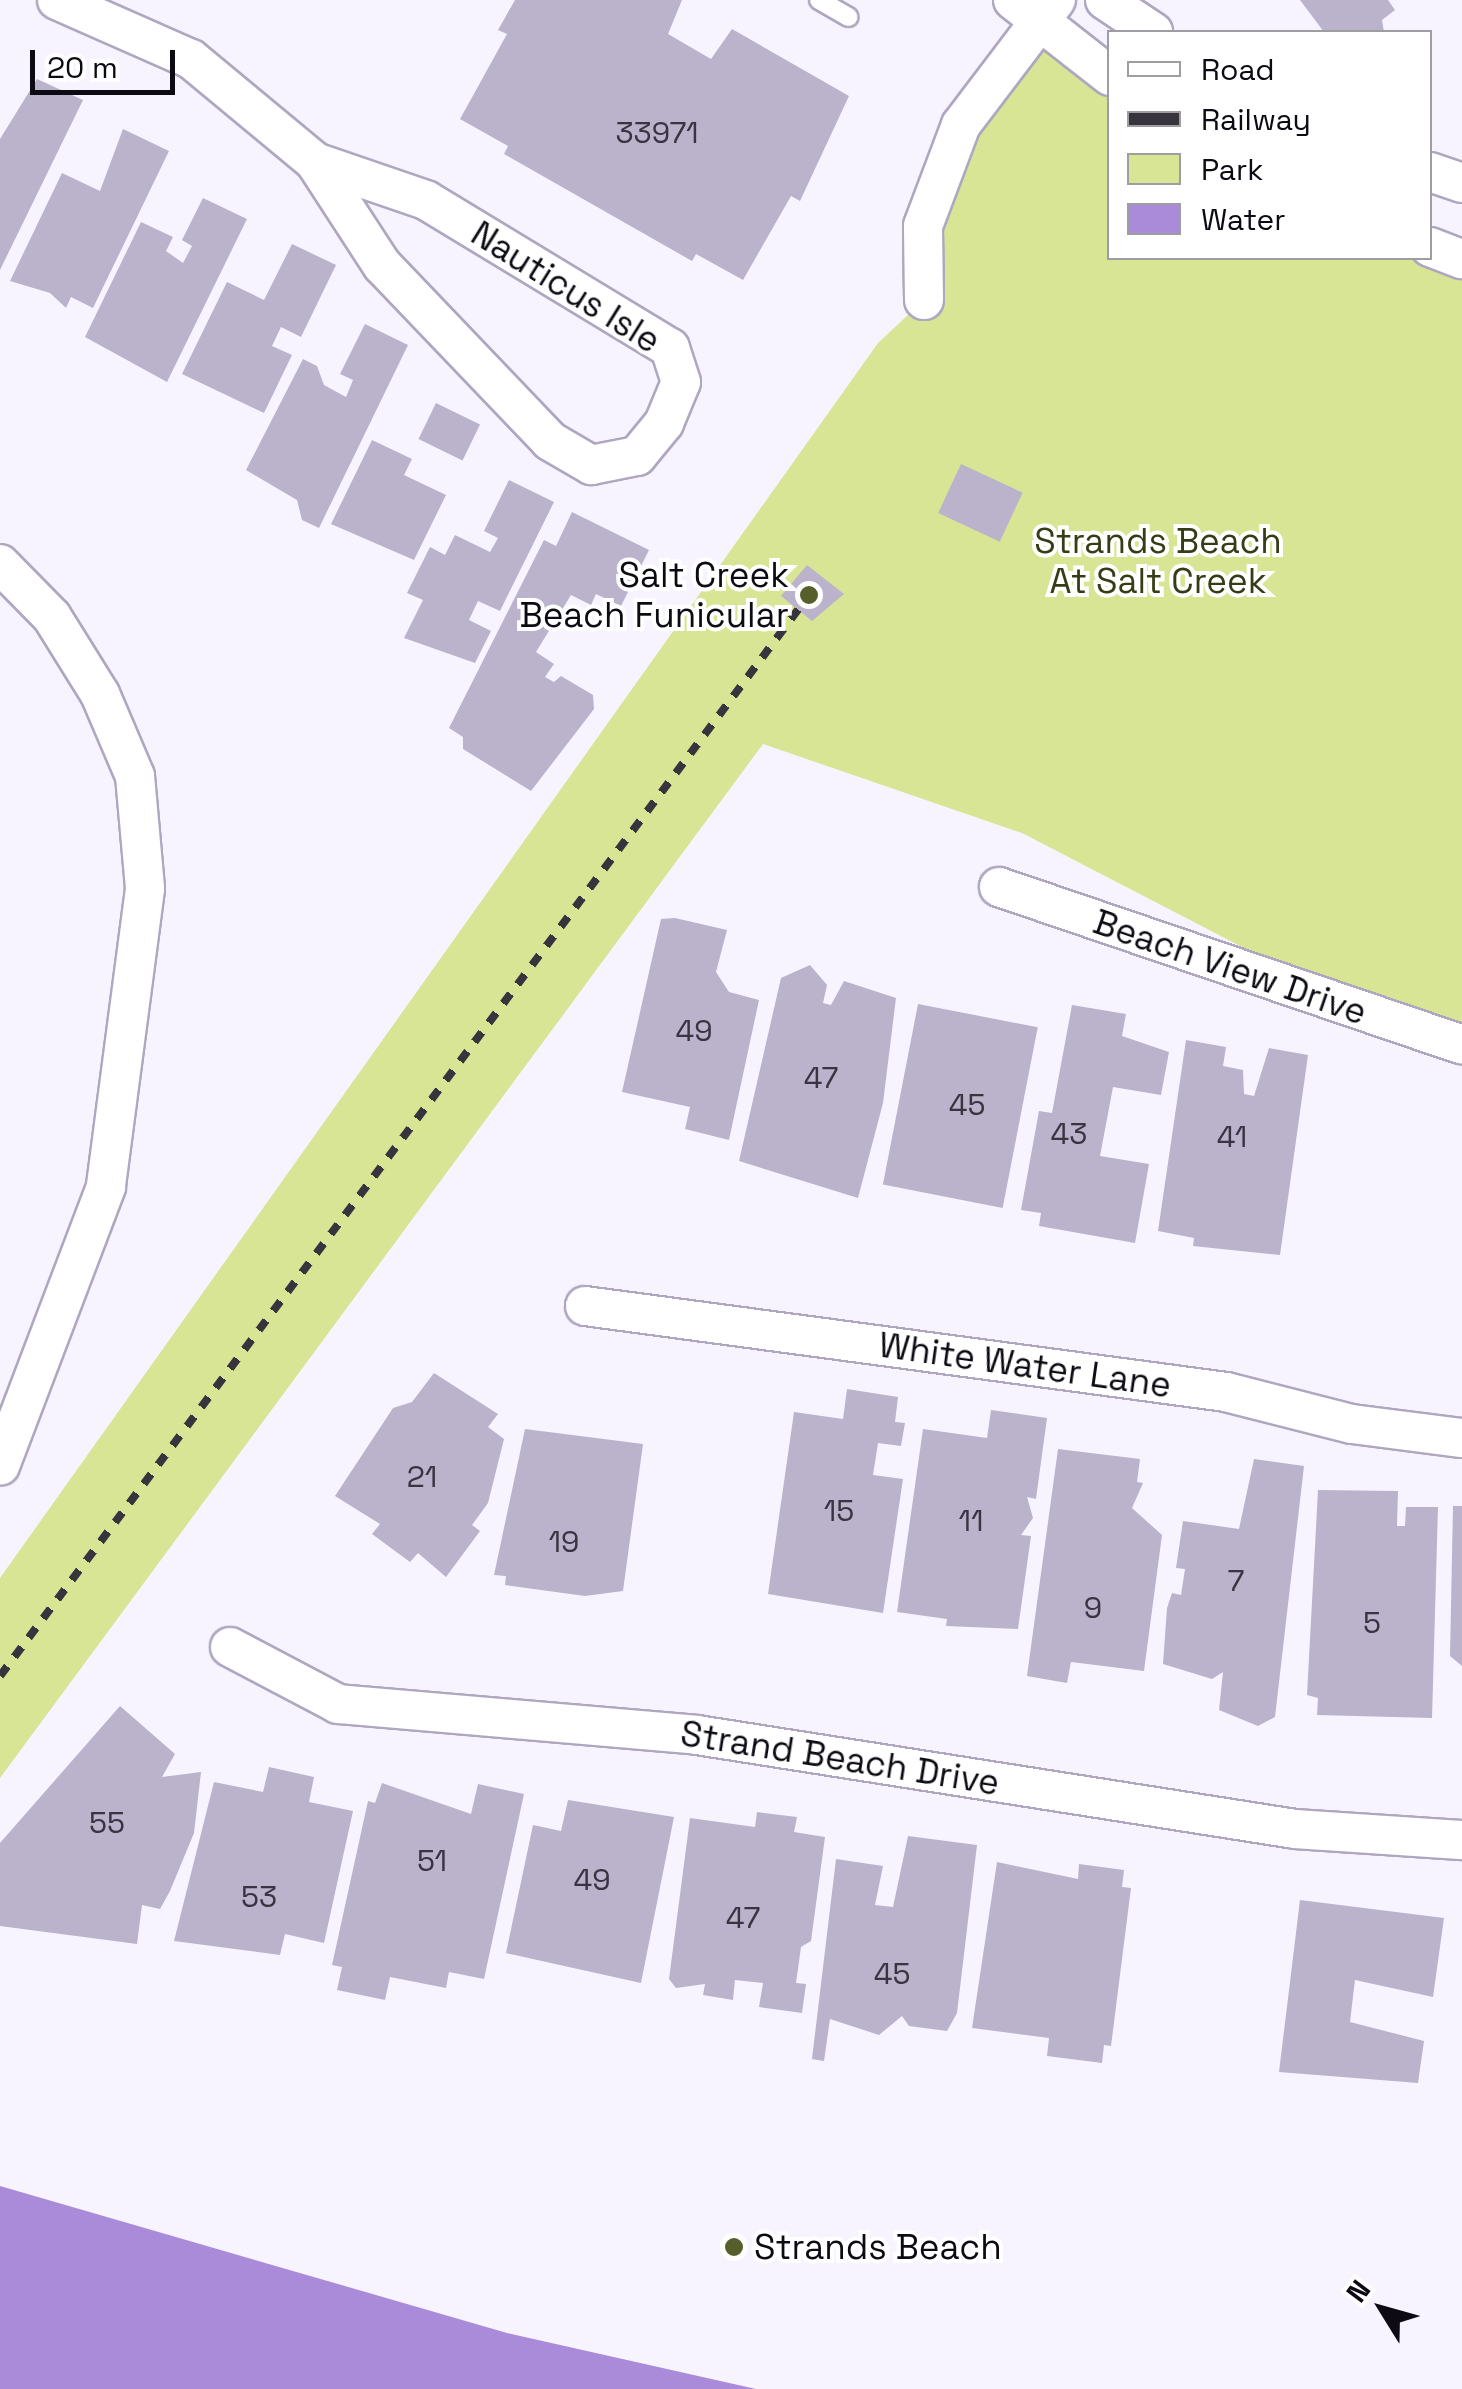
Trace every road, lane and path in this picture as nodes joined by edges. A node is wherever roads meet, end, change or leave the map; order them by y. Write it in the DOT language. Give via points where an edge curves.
graph roads {
  1 [pos="57,0"];
  2 [pos="819,0"];
  3 [pos="1106,0"];
  4 [pos="1035,7"];
  5 [pos="850,17"];
  6 [pos="1150,30"];
  7 [pos="1107,73"];
  8 [pos="314,162"];
  9 [pos="1432,173"];
  10 [pos="1462,184"];
  11 [pos="1432,248"];
  12 [pos="1462,259"];
  13 [pos="924,300"];
  14 [pos="0,564"];
  15 [pos="999,887"];
  16 [pos="1462,1046"];
  17 [pos="585,1306"];
  18 [pos="1462,1438"];
  19 [pos="0,1466"];
  20 [pos="230,1647"];
  21 [pos="1462,1840"];
  1 -- 8 [label="street, Nauticus Isle" via="191,58"];
  2 -- 5 [label="lane"];
  3 -- 6 [label="street"];
  4 -- 7 [label="street"];
  4 -- 13 [label="street" via="960,126 923,226"];
  8 -- 8 [label="street, Nauticus Isle" via="382,265 550,441 592,465 636,456 664,423 681,382 670,348 426,200"];
  9 -- 10 [label="street"];
  11 -- 12 [label="street"];
  14 -- 19 [label="street" via="52,617 100,694 136,776 145,889 106,1187"];
  15 -- 16 [label="street, Beach View Drive"];
  17 -- 18 [label="street, White Water Lane" via="1226,1392 1352,1424"];
  20 -- 21 [label="street, Strand Beach Drive" via="338,1704 697,1734 1295,1829"];
}
